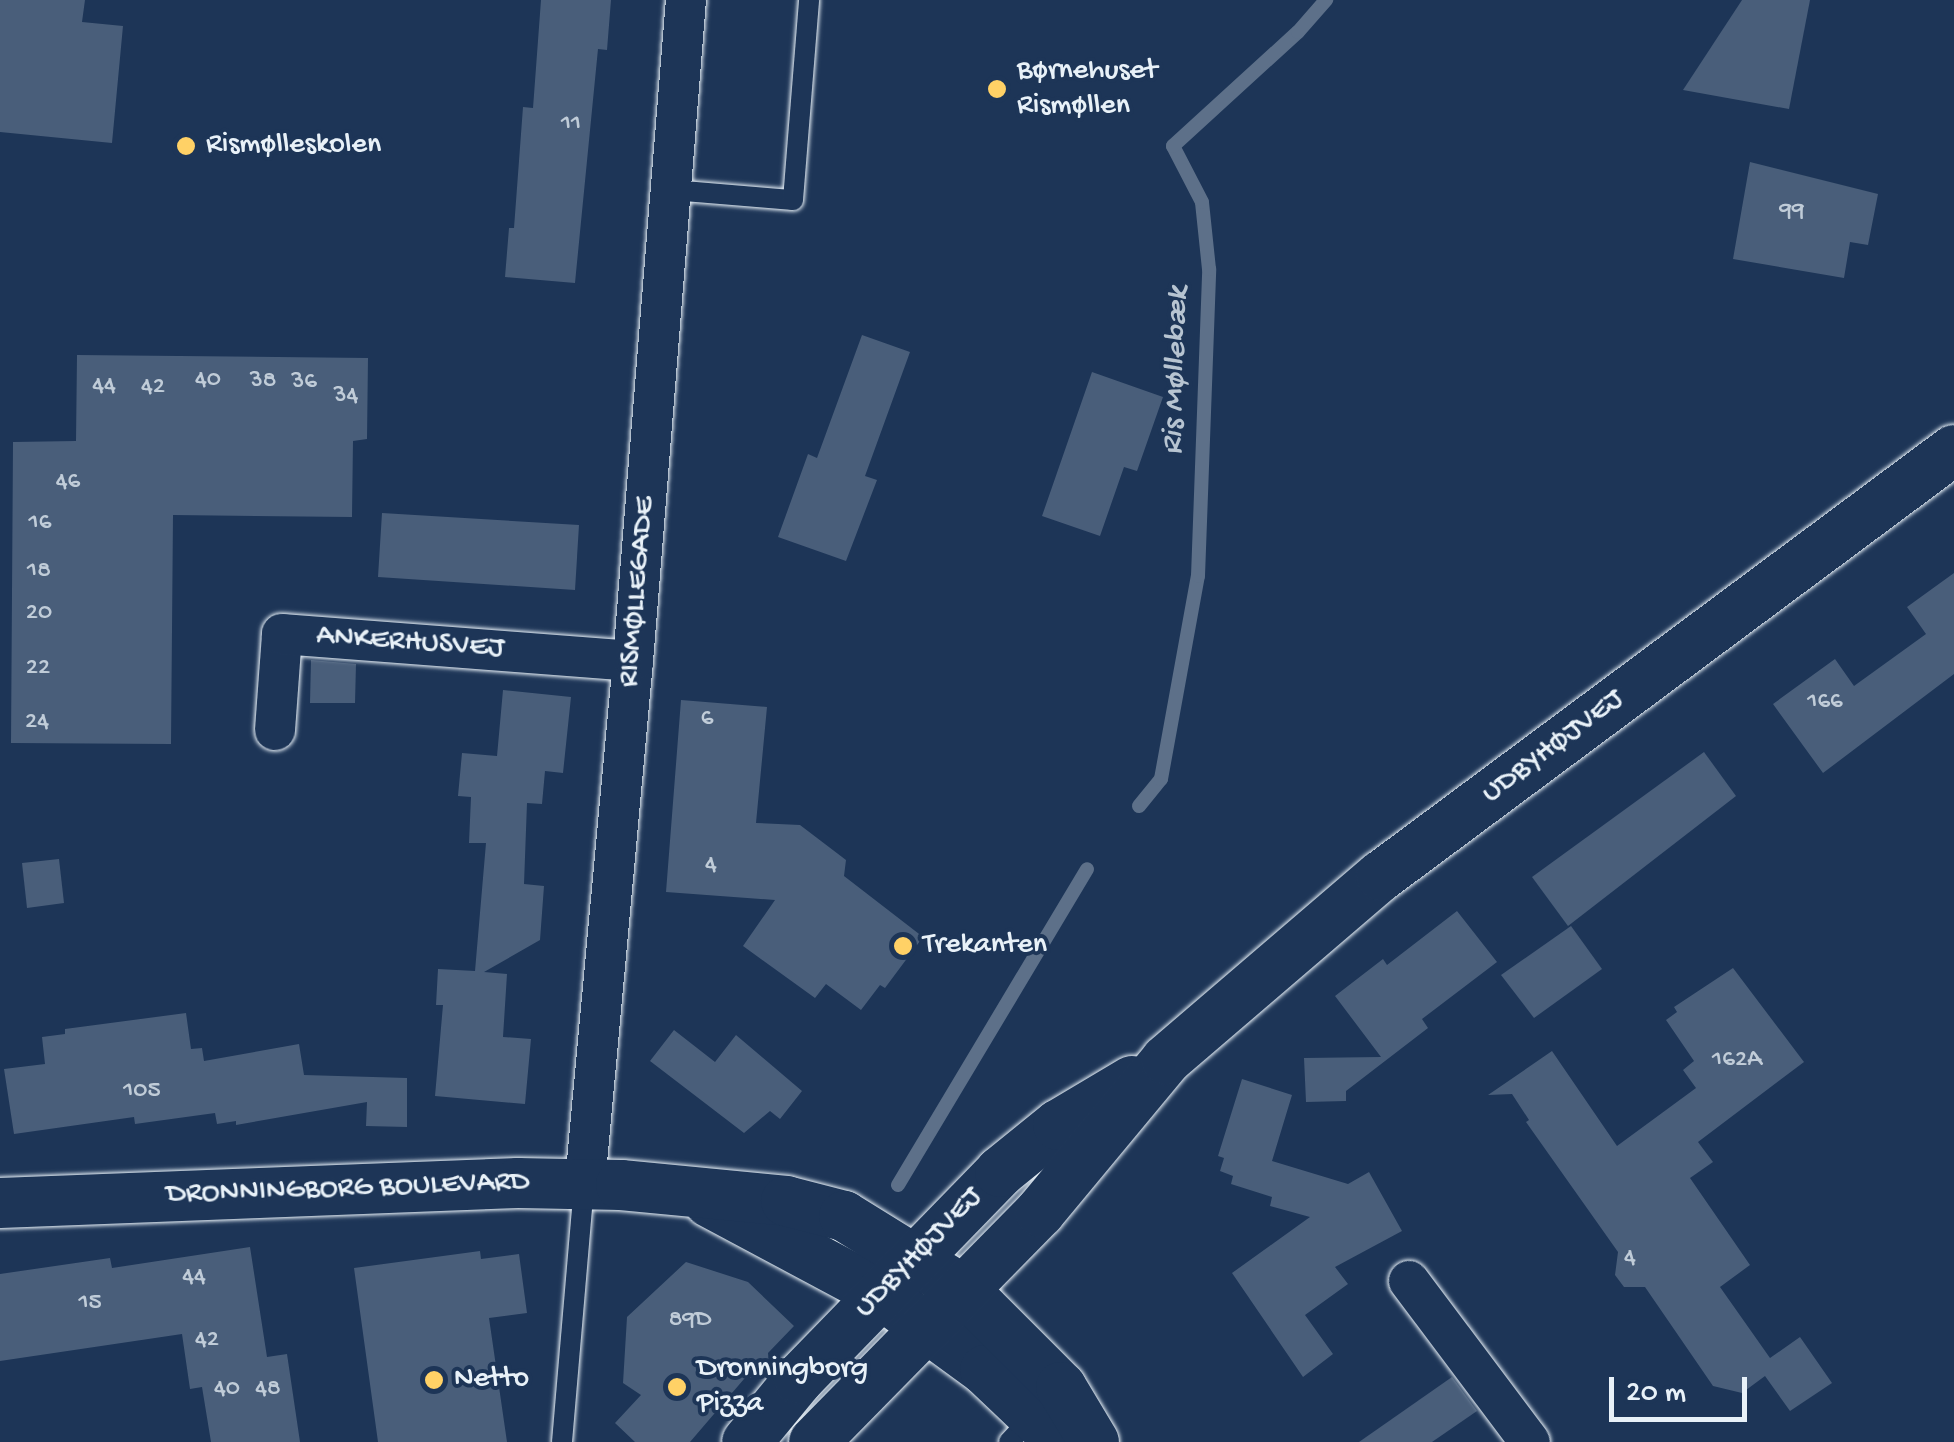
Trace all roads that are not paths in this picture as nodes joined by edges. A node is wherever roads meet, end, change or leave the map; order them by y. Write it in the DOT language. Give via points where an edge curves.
graph roads {
  1 [pos="686,0"];
  2 [pos="809,0"];
  3 [pos="673,190"];
  4 [pos="1954,450"];
  5 [pos="633,661"];
  6 [pos="275,730"];
  7 [pos="1166,1060"];
  8 [pos="585,1183"];
  9 [pos="696,1194"];
  10 [pos="0,1203"];
  11 [pos="917,1258"];
  12 [pos="1409,1281"];
  13 [pos="965,1290"];
  14 [pos="881,1294"];
  15 [pos="928,1327"];
  16 [pos="1041,1421"];
  17 [pos="759,1438"];
  18 [pos="562,1442"];
  19 [pos="814,1442"];
  20 [pos="1094,1442"];
  21 [pos="1530,1442"];
  1 -- 3 [label="street, RISMØLLEGADE"];
  2 -- 3 [label="lane" via="793,200"];
  3 -- 5 [label="street, RISMØLLEGADE"];
  4 -- 7 [label="street, UDBYHØJVEJ" via="1381,876"];
  5 -- 6 [label="street, ANKERHUSVEJ" via="282,634"];
  5 -- 8 [label="street, RISMØLLEGADE"];
  7 -- 11 [label="street, UDBYHØJVEJ" via="1058,1124 1000,1172"];
  7 -- 13 [label="street, UDBYHØJVEJ" via="1040,1212"];
  8 -- 9 [label="street, DRONNINGBORG BOULEVARD"];
  8 -- 10 [label="street, DRONNINGBORG BOULEVARD"];
  8 -- 18 [label="lane"];
  9 -- 11 [label="street, DRONNINGBORG BOULEVARD" via="786,1201 844,1216"];
  9 -- 14 [label="street, DRONNINGBORG BOULEVARD"];
  11 -- 13 [label="street, DRONNINGBORG BOULEVARD"];
  11 -- 14 [label="street, UDBYHØJVEJ"];
  12 -- 21 [label="street"];
  13 -- 15 [label="street, UDBYHØJVEJ"];
  13 -- 16 [label="street, DRONNINGBORG BOULEVARD"];
  14 -- 15 [label="street, DRONNINGBORG BOULEVARD"];
  14 -- 17 [label="street, UDBYHØJVEJ" via="799,1379"];
  15 -- 16 [label="street, DRONNINGBORG BOULEVARD"];
  15 -- 19 [label="street, UDBYHØJVEJ"];
  16 -- 20 [label="street"];
}
